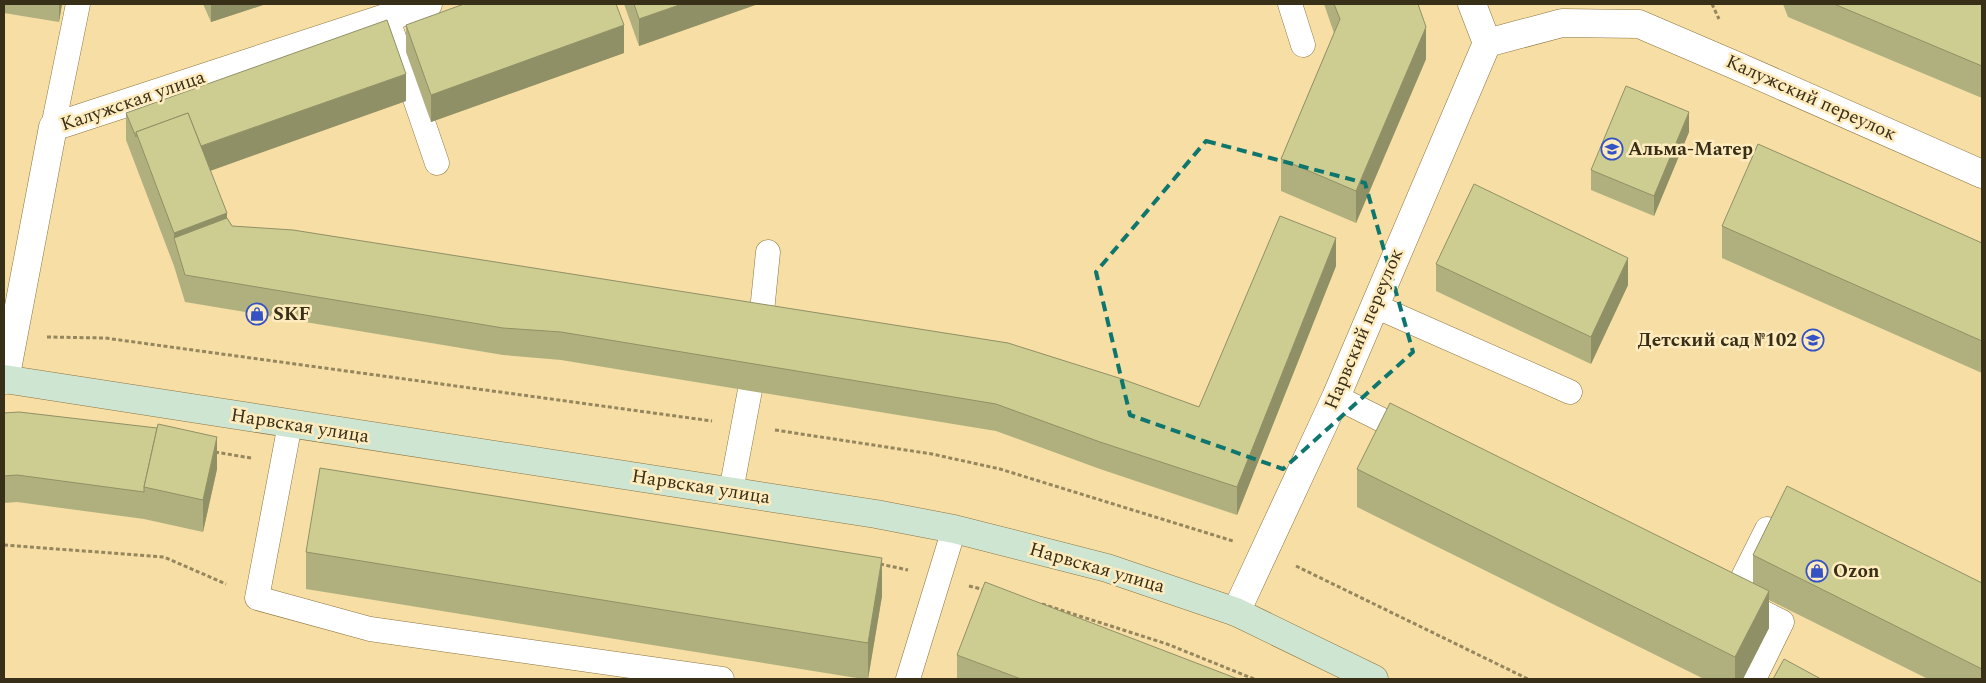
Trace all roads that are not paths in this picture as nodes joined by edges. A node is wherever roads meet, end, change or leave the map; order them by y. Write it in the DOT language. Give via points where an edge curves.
graph roads {
  1 [pos="78,4"];
  2 [pos="428,4"];
  3 [pos="1290,4"];
  4 [pos="1472,4"];
  5 [pos="387,17"];
  6 [pos="1487,43"];
  7 [pos="1303,46"];
  8 [pos="53,127"];
  9 [pos="437,163"];
  10 [pos="1982,174"];
  11 [pos="768,252"];
  12 [pos="1375,306"];
  13 [pos="760,331"];
  14 [pos="4,379"];
  15 [pos="750,390"];
  16 [pos="1570,392"];
  17 [pos="1336,397"];
  18 [pos="290,424"];
  19 [pos="1433,446"];
  20 [pos="731,491"];
  21 [pos="1774,513"];
  22 [pos="954,529"];
  23 [pos="1236,612"];
  24 [pos="722,679"];
  25 [pos="908,679"];
  26 [pos="1374,679"];
  27 [pos="1754,679"];
  1 -- 8 [label="lane"];
  2 -- 5 [label="street, Калужская улица"];
  3 -- 7 [label="lane"];
  4 -- 6 [label="street"];
  5 -- 8 [label="street, Калужская улица"];
  5 -- 9 [label="lane"];
  6 -- 10 [label="street, Калужский переулок" via="1562,23 1639,24"];
  6 -- 12 [label="street, Нарвский переулок"];
  8 -- 14 [label="street, Калужская улица"];
  11 -- 13 [label="lane"];
  12 -- 16 [label="lane"];
  12 -- 17 [label="street, Нарвский переулок"];
  14 -- 18 [label="main road, Нарвская улица"];
  15 -- 20 [label="lane"];
  17 -- 19 [label="lane"];
  17 -- 23 [label="street, Нарвский переулок"];
  18 -- 20 [label="main road, Нарвская улица"];
  18 -- 24 [label="lane" via="257,598 370,629"];
  20 -- 22 [label="main road, Нарвская улица"];
  21 -- 27 [label="lane" via="1725,593 1782,622"];
  22 -- 23 [label="main road, Нарвская улица" via="1107,568"];
  22 -- 25 [label="lane"];
  23 -- 26 [label="main road, Нарвская улица"];
}
